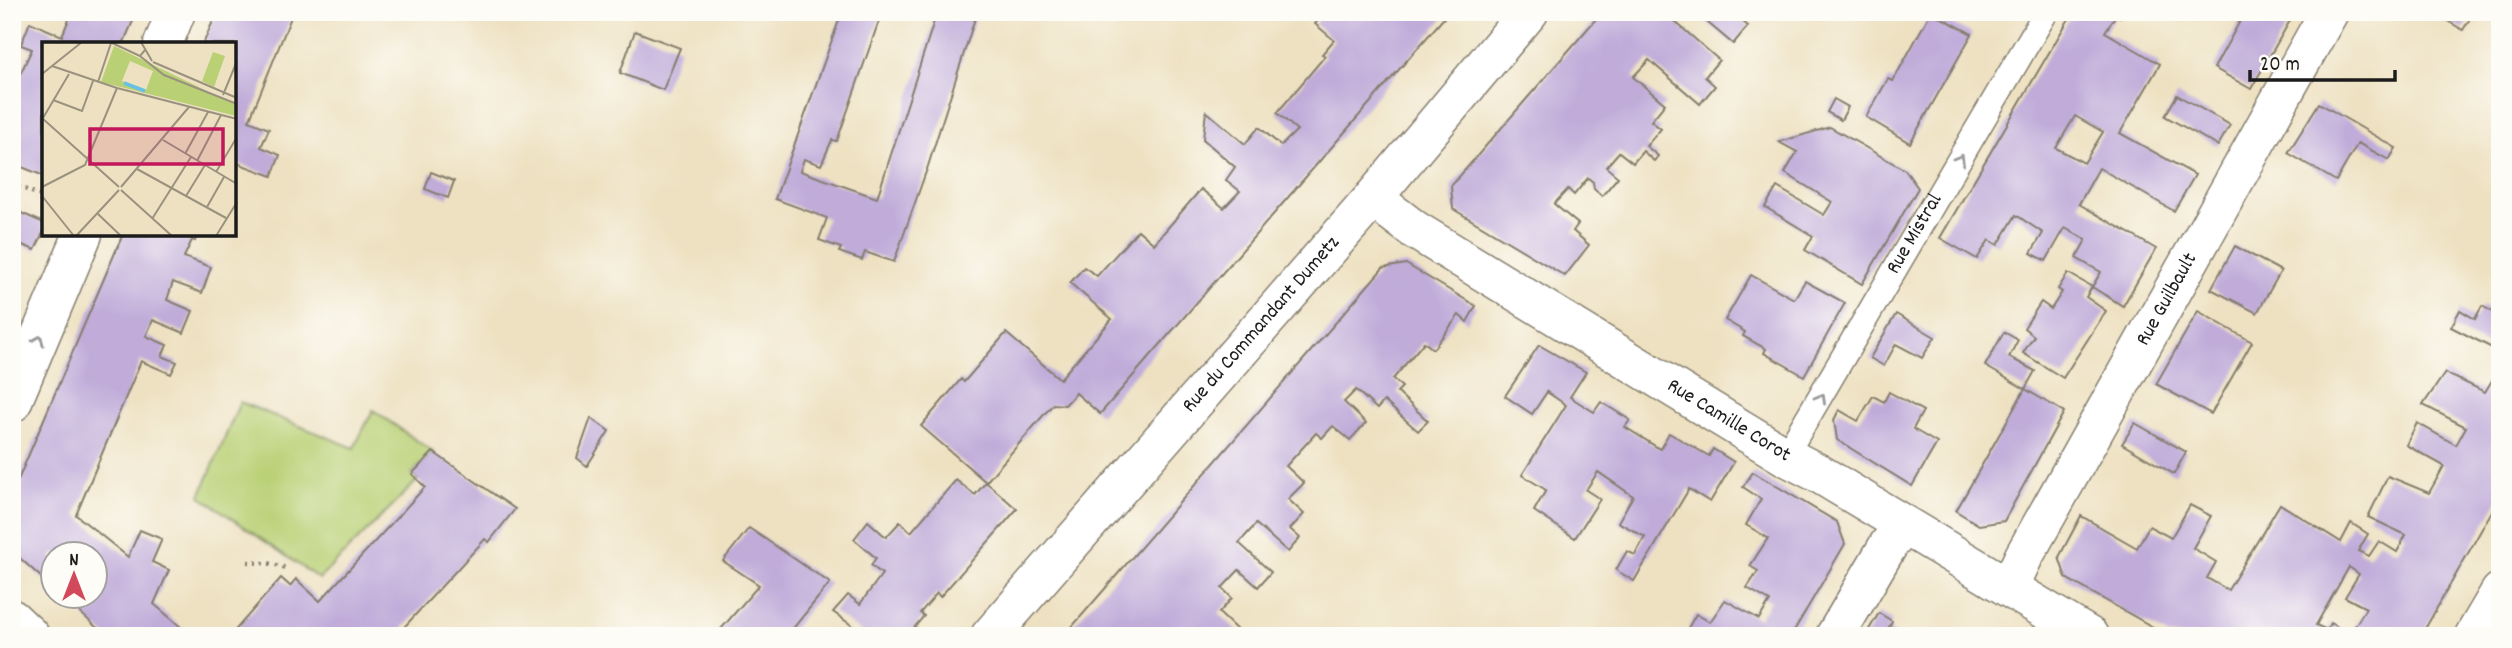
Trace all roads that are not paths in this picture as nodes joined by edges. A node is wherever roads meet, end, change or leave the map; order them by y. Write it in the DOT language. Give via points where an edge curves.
graph roads {
  1 [pos="176,12"];
  2 [pos="1529,12"];
  3 [pos="2046,12"];
  4 [pos="2329,12"];
  5 [pos="164,42"];
  6 [pos="1373,198"];
  7 [pos="82,236"];
  8 [pos="12,403"];
  9 [pos="1785,456"];
  10 [pos="1905,526"];
  11 [pos="2009,588"];
  12 [pos="2500,592"];
  13 [pos="12,620"];
  14 [pos="30,636"];
  15 [pos="990,636"];
  16 [pos="1835,636"];
  17 [pos="2089,636"];
  18 [pos="2474,636"];
  1 -- 5 [label="street"];
  2 -- 6 [label="street, Rue du Commandant Dumetz"];
  9 -- 3 [label="lane, Rue Mistral, one-way"];
  4 -- 11 [label="street, Rue Guilbault"];
  6 -- 9 [label="street, Rue Camille Corot" via="1415,230"];
  6 -- 15 [label="street, Rue du Commandant Dumetz"];
  8 -- 7 [label="street, one-way"];
  9 -- 10 [label="street, Rue Camille Corot"];
  10 -- 11 [label="street, Rue Camille Corot"];
  10 -- 16 [label="street" via="1889,544"];
  11 -- 17 [label="street, Rue Camille Corot"];
  12 -- 18 [label="street"];
  13 -- 14 [label="street"];
}
